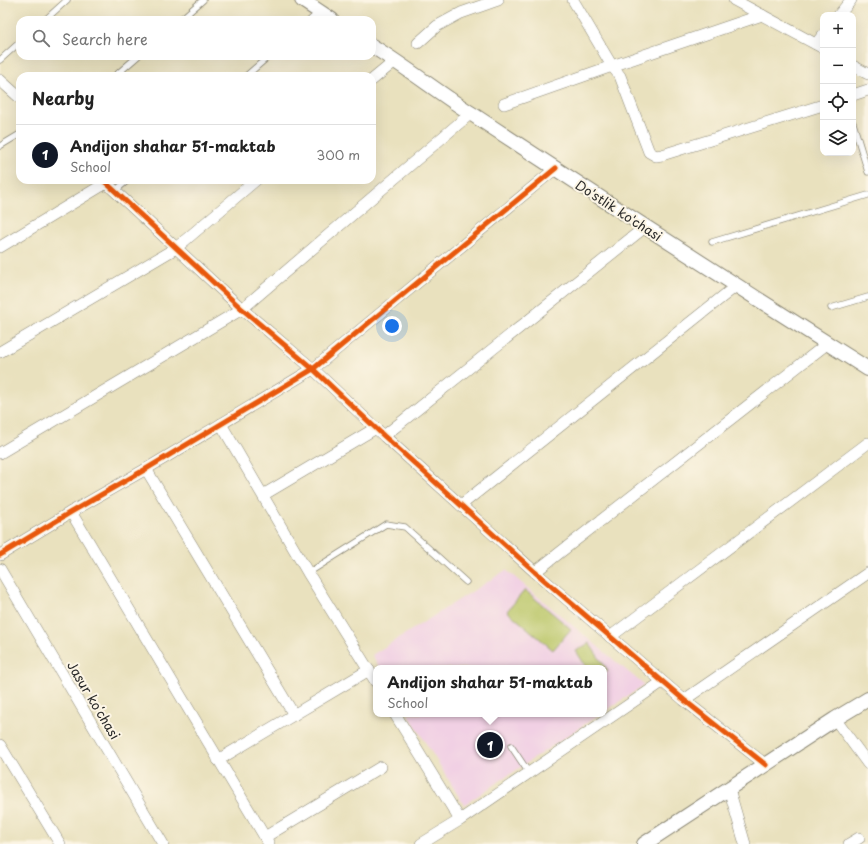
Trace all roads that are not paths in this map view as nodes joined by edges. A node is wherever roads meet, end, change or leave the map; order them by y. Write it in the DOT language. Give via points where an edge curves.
graph roads {
  1 [pos="67,0"];
  2 [pos="203,0"];
  3 [pos="302,0"];
  4 [pos="498,0"];
  5 [pos="574,0"];
  6 [pos="734,0"];
  7 [pos="851,0"];
  8 [pos="841,12"];
  9 [pos="762,15"];
  10 [pos="49,16"];
  11 [pos="185,16"];
  12 [pos="315,16"];
  13 [pos="418,43"];
  14 [pos="16,46"];
  15 [pos="819,46"];
  16 [pos="376,49"];
  17 [pos="0,60"];
  18 [pos="133,60"];
  19 [pos="264,60"];
  20 [pos="395,61"];
  21 [pos="612,66"];
  22 [pos="856,68"];
  23 [pos="120,72"];
  24 [pos="251,72"];
  25 [pos="868,74"];
  26 [pos="376,77"];
  27 [pos="0,80"];
  28 [pos="868,90"];
  29 [pos="16,94"];
  30 [pos="856,94"];
  31 [pos="504,104"];
  32 [pos="820,106"];
  33 [pos="470,113"];
  34 [pos="856,133"];
  35 [pos="16,136"];
  36 [pos="0,146"];
  37 [pos="556,168"];
  38 [pos="868,172"];
  39 [pos="100,184"];
  40 [pos="108,184"];
  41 [pos="123,184"];
  42 [pos="251,184"];
  43 [pos="115,191"];
  44 [pos="868,195"];
  45 [pos="645,227"];
  46 [pos="712,242"];
  47 [pos="0,247"];
  48 [pos="176,248"];
  49 [pos="736,286"];
  50 [pos="868,297"];
  51 [pos="831,308"];
  52 [pos="242,309"];
  53 [pos="828,343"];
  54 [pos="0,352"];
  55 [pos="313,369"];
  56 [pos="868,369"];
  57 [pos="221,424"];
  58 [pos="380,432"];
  59 [pos="868,443"];
  60 [pos="0,453"];
  61 [pos="146,469"];
  62 [pos="263,496"];
  63 [pos="461,505"];
  64 [pos="71,512"];
  65 [pos="0,555"];
  66 [pos="0,569"];
  67 [pos="535,572"];
  68 [pos="308,573"];
  69 [pos="868,573"];
  70 [pos="466,582"];
  71 [pos="610,637"];
  72 [pos="369,670"];
  73 [pos="373,677"];
  74 [pos="662,682"];
  75 [pos="868,699"];
  76 [pos="684,700"];
  77 [pos="294,715"];
  78 [pos="397,717"];
  79 [pos="836,719"];
  80 [pos="0,745"];
  81 [pos="512,746"];
  82 [pos="218,760"];
  83 [pos="868,764"];
  84 [pos="766,765"];
  85 [pos="381,767"];
  86 [pos="530,773"];
  87 [pos="729,789"];
  88 [pos="460,820"];
  89 [pos="267,841"];
  90 [pos="60,844"];
  91 [pos="163,844"];
  92 [pos="420,844"];
  93 [pos="644,844"];
  94 [pos="744,844"];
  1 -- 10 [label="lane"];
  2 -- 11 [label="lane"];
  3 -- 12 [label="street"];
  4 -- 13 [label="street" via="461,13 437,26"];
  5 -- 21 [label="street"];
  6 -- 9 [label="street"];
  7 -- 8 [label="street"];
  9 -- 15 [label="street"];
  9 -- 21 [label="street"];
  14 -- 17 [label="lane"];
  16 -- 20 [label="street, Do'stlik ko'chasi"];
  18 -- 23 [label="lane"];
  19 -- 24 [label="lane"];
  20 -- 26 [label="street"];
  20 -- 33 [label="street, Do'stlik ko'chasi"];
  21 -- 31 [label="street"];
  21 -- 32 [label="street" via="620,76 649,152 656,156"];
  22 -- 25 [label="street"];
  27 -- 29 [label="street"];
  28 -- 30 [label="street"];
  33 -- 37 [label="street, Do'stlik ko'chasi"];
  33 -- 52 [label="street"];
  34 -- 38 [label="lane"];
  35 -- 36 [label="lane"];
  37 -- 45 [label="street, Do'stlik ko'chasi"];
  37 -- 55 [label="street"];
  39 -- 47 [label="street"];
  40 -- 43 [label="street"];
  41 -- 43 [label="lane"];
  42 -- 48 [label="street"];
  43 -- 48 [label="street"];
  44 -- 46 [label="lane"];
  45 -- 49 [label="street, Do'stlik ko'chasi"];
  45 -- 58 [label="street"];
  48 -- 52 [label="street"];
  48 -- 54 [label="street"];
  49 -- 53 [label="street, Do'stlik ko'chasi"];
  49 -- 63 [label="street"];
  50 -- 51 [label="lane"];
  52 -- 55 [label="street"];
  52 -- 60 [label="street"];
  53 -- 56 [label="street, Do'stlik ko'chasi"];
  53 -- 67 [label="street"];
  55 -- 57 [label="street"];
  55 -- 58 [label="street"];
  57 -- 61 [label="street"];
  57 -- 62 [label="street"];
  58 -- 62 [label="street"];
  58 -- 63 [label="street"];
  59 -- 71 [label="street"];
  61 -- 64 [label="street"];
  61 -- 77 [label="street"];
  62 -- 68 [label="street"];
  63 -- 67 [label="street"];
  64 -- 65 [label="street"];
  64 -- 82 [label="street"];
  66 -- 91 [label="street, Jasur koʻchasi"];
  67 -- 71 [label="street"];
  68 -- 70 [label="lane" via="386,524 405,526"];
  68 -- 72 [label="street"];
  69 -- 76 [label="street"];
  71 -- 74 [label="street"];
  72 -- 73 [label="street"];
  72 -- 77 [label="street"];
  74 -- 76 [label="street"];
  74 -- 86 [label="street"];
  75 -- 79 [label="street"];
  76 -- 84 [label="street"];
  77 -- 82 [label="street"];
  78 -- 88 [label="street"];
  79 -- 83 [label="street"];
  79 -- 84 [label="street"];
  80 -- 90 [label="street"];
  81 -- 86 [label="lane"];
  82 -- 89 [label="street"];
  84 -- 87 [label="street"];
  85 -- 89 [label="street"];
  86 -- 88 [label="street"];
  87 -- 93 [label="street"];
  87 -- 94 [label="street"];
  88 -- 92 [label="street"];
}
